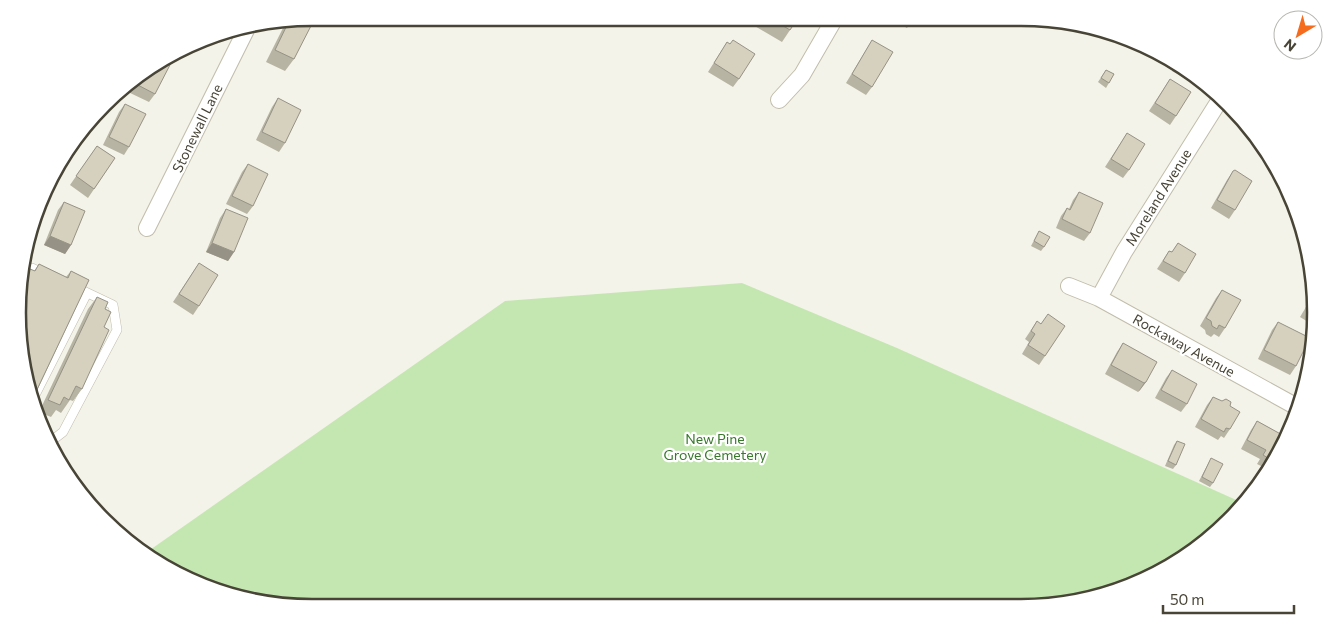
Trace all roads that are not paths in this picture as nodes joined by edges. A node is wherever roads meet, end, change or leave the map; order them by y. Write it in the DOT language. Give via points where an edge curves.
graph roads {
  1 [pos="831,26"];
  2 [pos="244,35"];
  3 [pos="779,100"];
  4 [pos="1217,104"];
  5 [pos="147,228"];
  6 [pos="30,269"];
  7 [pos="50,276"];
  8 [pos="68,284"];
  9 [pos="1069,286"];
  10 [pos="87,292"];
  11 [pos="1098,298"];
  12 [pos="37,392"];
  13 [pos="1292,404"];
  14 [pos="56,438"];
  1 -- 3 [label="street" via="802,75"];
  2 -- 5 [label="street, Stonewall Lane"];
  4 -- 11 [label="street, Moreland Avenue"];
  6 -- 7 [label="lane"];
  8 -- 10 [label="lane"];
  9 -- 11 [label="street, Rockaway Avenue"];
  10 -- 12 [label="lane"];
  10 -- 14 [label="lane" via="113,305 117,330 64,432"];
  11 -- 13 [label="street, Rockaway Avenue"];
}
